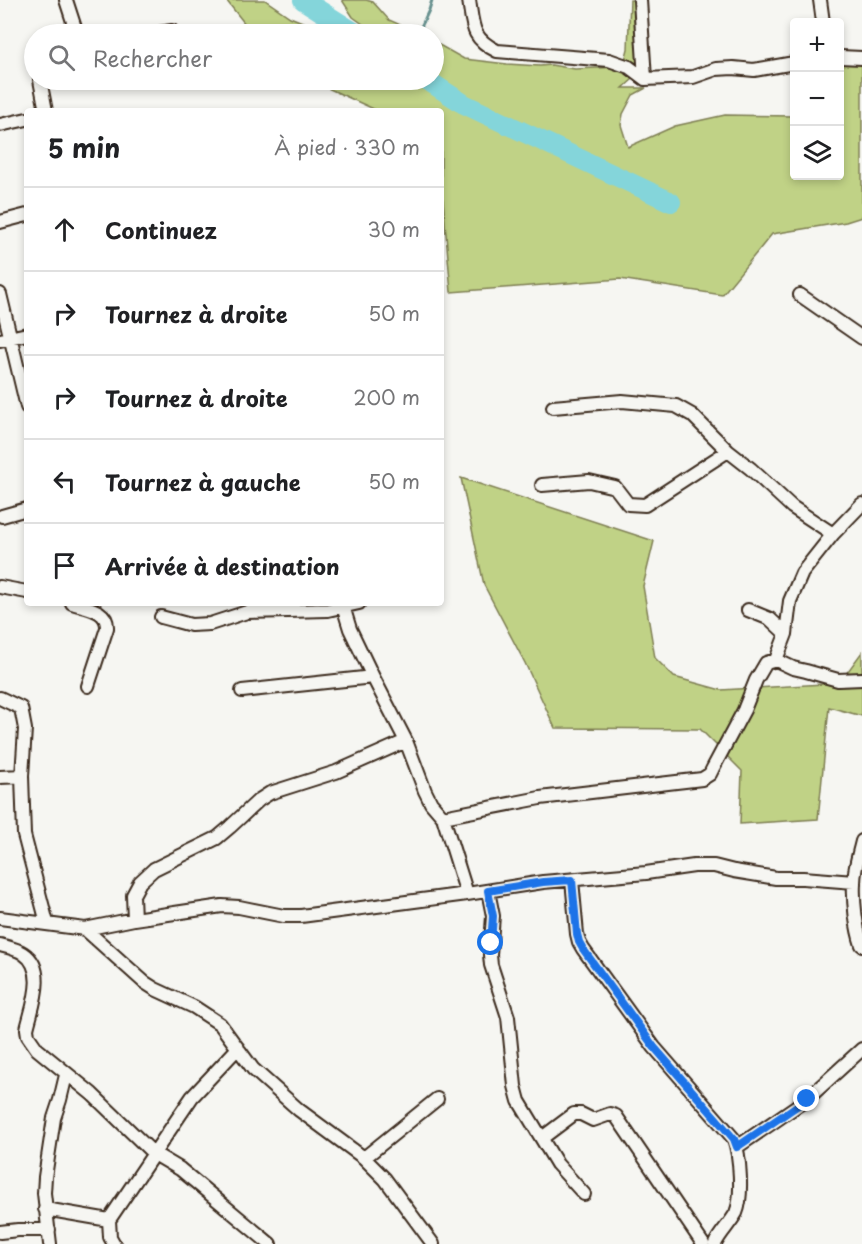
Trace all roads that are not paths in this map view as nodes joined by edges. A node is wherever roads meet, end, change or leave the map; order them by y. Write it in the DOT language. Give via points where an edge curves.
graph roads {
  1 [pos="66,0"];
  2 [pos="469,0"];
  3 [pos="640,0"];
  4 [pos="820,0"];
  5 [pos="822,18"];
  6 [pos="74,24"];
  7 [pos="844,57"];
  8 [pos="862,57"];
  9 [pos="790,64"];
  10 [pos="645,79"];
  11 [pos="42,90"];
  12 [pos="45,108"];
  13 [pos="24,120"];
  14 [pos="0,125"];
  15 [pos="24,216"];
  16 [pos="0,222"];
  17 [pos="0,294"];
  18 [pos="800,295"];
  19 [pos="24,334"];
  20 [pos="862,338"];
  21 [pos="6,339"];
  22 [pos="24,397"];
  23 [pos="553,407"];
  24 [pos="728,451"];
  25 [pos="542,485"];
  26 [pos="862,504"];
  27 [pos="24,510"];
  28 [pos="2,516"];
  29 [pos="833,534"];
  30 [pos="0,587"];
  31 [pos="24,591"];
  32 [pos="81,606"];
  33 [pos="340,606"];
  34 [pos="343,606"];
  35 [pos="748,609"];
  36 [pos="161,617"];
  37 [pos="786,634"];
  38 [pos="776,660"];
  39 [pos="373,677"];
  40 [pos="862,679"];
  41 [pos="88,686"];
  42 [pos="242,691"];
  43 [pos="0,698"];
  44 [pos="406,741"];
  45 [pos="22,776"];
  46 [pos="0,777"];
  47 [pos="442,817"];
  48 [pos="862,841"];
  49 [pos="572,880"];
  50 [pos="854,882"];
  51 [pos="488,891"];
  52 [pos="466,894"];
  53 [pos="0,918"];
  54 [pos="134,919"];
  55 [pos="47,923"];
  56 [pos="85,928"];
  57 [pos="0,945"];
  58 [pos="862,945"];
  59 [pos="238,1048"];
  60 [pos="862,1049"];
  61 [pos="66,1075"];
  62 [pos="437,1099"];
  63 [pos="542,1138"];
  64 [pos="737,1147"];
  65 [pos="153,1153"];
  66 [pos="364,1158"];
  67 [pos="585,1194"];
  68 [pos="45,1209"];
  69 [pos="109,1220"];
  70 [pos="49,1230"];
  71 [pos="0,1232"];
  72 [pos="50,1244"];
  73 [pos="114,1244"];
  74 [pos="270,1244"];
  75 [pos="433,1244"];
  76 [pos="703,1244"];
  77 [pos="715,1244"];
  1 -- 6 [label="street"];
  2 -- 10 [label="street" via="474,30 497,51 609,60 629,67"];
  3 -- 10 [label="street"];
  4 -- 5 [label="street"];
  7 -- 8 [label="street"];
  9 -- 10 [label="street"];
  11 -- 12 [label="street"];
  13 -- 14 [label="street"];
  15 -- 16 [label="street"];
  17 -- 21 [label="street"];
  18 -- 20 [label="street"];
  19 -- 21 [label="street"];
  21 -- 22 [label="street"];
  23 -- 24 [label="street" via="622,401 676,406 692,415"];
  24 -- 25 [label="street" via="645,505 628,504 615,487 598,483"];
  24 -- 29 [label="street" via="792,507"];
  26 -- 29 [label="street"];
  27 -- 28 [label="street"];
  29 -- 37 [label="street" via="802,573 789,601"];
  30 -- 31 [label="street"];
  32 -- 41 [label="street" via="100,612 107,622"];
  33 -- 36 [label="street" via="328,610 247,612 210,624 191,625"];
  34 -- 39 [label="street"];
  35 -- 37 [label="street" via="770,619"];
  37 -- 38 [label="street"];
  38 -- 40 [label="street" via="838,680"];
  38 -- 47 [label="street" via="766,663 714,768 702,778 540,798"];
  39 -- 42 [label="street"];
  39 -- 44 [label="street"];
  43 -- 45 [label="street" via="21,708 24,718"];
  44 -- 47 [label="street" via="425,791"];
  44 -- 54 [label="street" via="259,800 217,838 154,869 140,882 133,896"];
  45 -- 46 [label="street"];
  45 -- 55 [label="street" via="24,835"];
  47 -- 52 [label="street"];
  48 -- 50 [label="street"];
  49 -- 50 [label="street" via="694,866 776,878"];
  49 -- 51 [label="street"];
  49 -- 64 [label="street" via="577,934 583,949 654,1047"];
  50 -- 58 [label="street"];
  51 -- 52 [label="street"];
  51 -- 63 [label="street" via="493,916 489,955 508,1017 515,1086 519,1101"];
  52 -- 54 [label="street" via="301,916 222,906"];
  53 -- 55 [label="street"];
  54 -- 56 [label="street"];
  55 -- 56 [label="street"];
  56 -- 59 [label="street" via="144,982 220,1024"];
  57 -- 61 [label="street" via="21,951 33,964 37,988 28,1036"];
  59 -- 65 [label="street" via="192,1097"];
  59 -- 66 [label="street" via="253,1069"];
  60 -- 64 [label="street" via="807,1099"];
  61 -- 65 [label="street" via="92,1094"];
  61 -- 68 [label="street" via="54,1118 45,1177"];
  62 -- 66 [label="street"];
  63 -- 67 [label="street" via="557,1164"];
  63 -- 76 [label="street" via="574,1114 593,1120 616,1116"];
  64 -- 77 [label="street" via="741,1190 736,1213"];
  65 -- 69 [label="street"];
  65 -- 74 [label="street" via="180,1169"];
  66 -- 75 [label="street"];
  68 -- 69 [label="street"];
  68 -- 70 [label="street"];
  69 -- 73 [label="street"];
  70 -- 71 [label="street"];
  70 -- 72 [label="street"];
}
